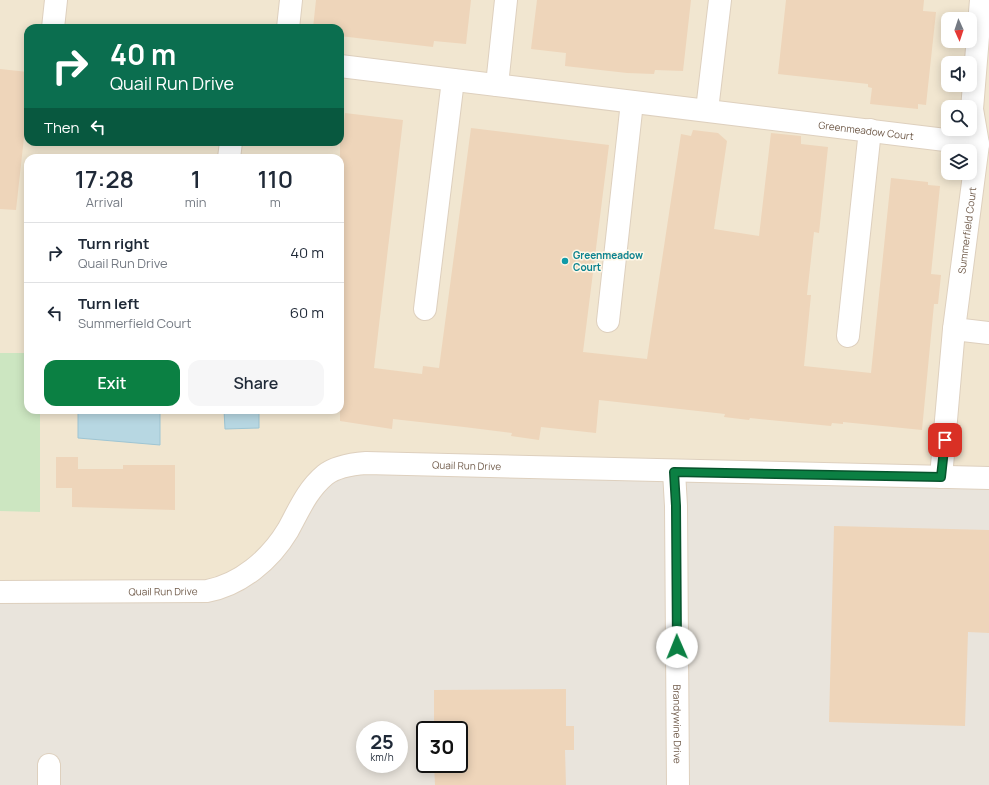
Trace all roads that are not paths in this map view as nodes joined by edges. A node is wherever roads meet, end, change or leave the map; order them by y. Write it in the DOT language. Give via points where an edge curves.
graph roads {
  1 [pos="56,0"];
  2 [pos="291,0"];
  3 [pos="506,0"];
  4 [pos="720,0"];
  5 [pos="981,0"];
  6 [pos="53,24"];
  7 [pos="288,24"];
  8 [pos="344,66"];
  9 [pos="453,80"];
  10 [pos="497,85"];
  11 [pos="632,102"];
  12 [pos="707,110"];
  13 [pos="980,110"];
  14 [pos="870,130"];
  15 [pos="978,144"];
  16 [pos="425,309"];
  17 [pos="608,321"];
  18 [pos="954,329"];
  19 [pos="989,333"];
  20 [pos="848,336"];
  21 [pos="674,472"];
  22 [pos="941,477"];
  23 [pos="989,478"];
  24 [pos="0,592"];
  25 [pos="678,785"];
  1 -- 6 [label="street"];
  2 -- 7 [label="street"];
  3 -- 10 [label="street"];
  4 -- 12 [label="street"];
  5 -- 13 [label="street, Summerfield Court"];
  8 -- 9 [label="street, Greenmeadow Court"];
  9 -- 10 [label="street, Greenmeadow Court"];
  9 -- 16 [label="street"];
  10 -- 11 [label="street, Greenmeadow Court"];
  11 -- 12 [label="street, Greenmeadow Court"];
  11 -- 17 [label="street"];
  12 -- 14 [label="street, Greenmeadow Court"];
  13 -- 15 [label="street, Summerfield Court"];
  14 -- 15 [label="street, Greenmeadow Court"];
  14 -- 20 [label="street"];
  15 -- 18 [label="street, Summerfield Court"];
  18 -- 19 [label="street"];
  18 -- 22 [label="street, Summerfield Court"];
  21 -- 22 [label="street, Quail Run Drive"];
  21 -- 24 [label="street, Quail Run Drive" via="366,463 346,465 326,474 306,496 287,531 269,556 240,579 222,589"];
  21 -- 25 [label="street, Brandywine Drive"];
  22 -- 23 [label="street, Quail Run Drive"];
}
